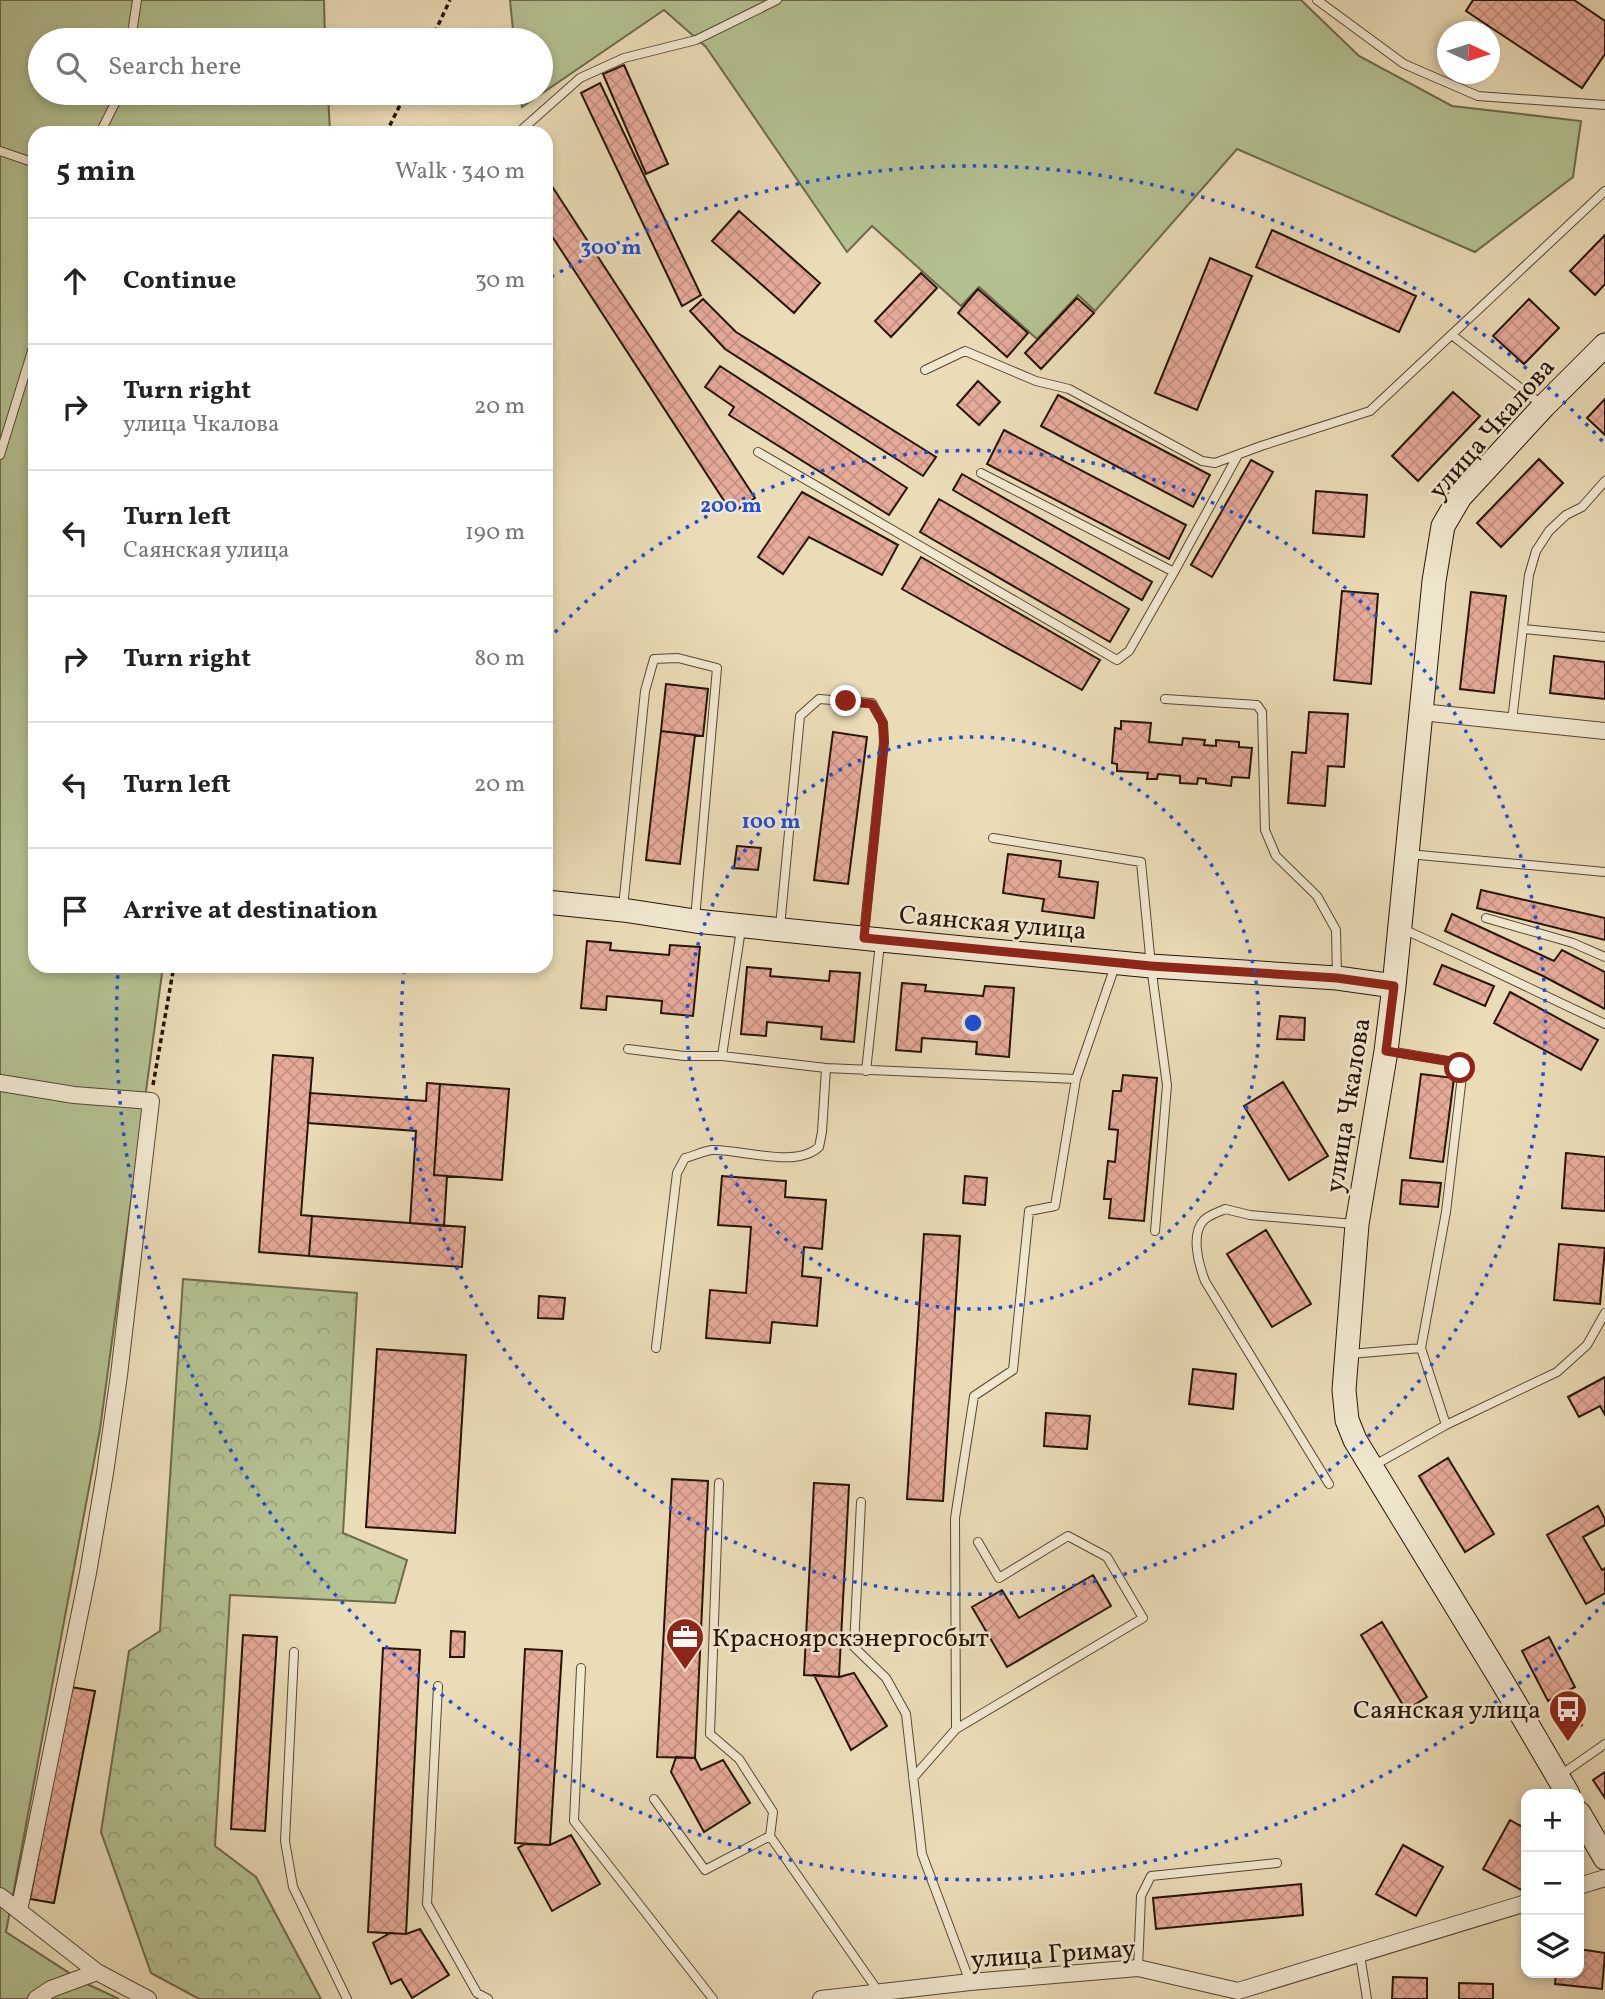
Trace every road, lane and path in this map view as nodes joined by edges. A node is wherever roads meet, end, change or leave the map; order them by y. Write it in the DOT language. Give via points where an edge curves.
graph roads {
  1 [pos="137,0"];
  2 [pos="450,0"];
  3 [pos="777,0"];
  4 [pos="1317,0"];
  5 [pos="133,28"];
  6 [pos="436,28"];
  7 [pos="553,102"];
  8 [pos="114,105"];
  9 [pos="399,105"];
  10 [pos="550,105"];
  11 [pos="1605,105"];
  12 [pos="104,126"];
  13 [pos="389,126"];
  14 [pos="526,126"];
  15 [pos="0,151"];
  16 [pos="28,161"];
  17 [pos="1605,191"];
  18 [pos="1452,335"];
  19 [pos="1605,345"];
  20 [pos="28,364"];
  21 [pos="925,370"];
  22 [pos="1544,406"];
  23 [pos="758,452"];
  24 [pos="0,455"];
  25 [pos="1238,455"];
  26 [pos="981,473"];
  27 [pos="1605,481"];
  28 [pos="1174,572"];
  29 [pos="1523,629"];
  30 [pos="1605,637"];
  31 [pos="1165,699"];
  32 [pos="1421,712"];
  33 [pos="1512,721"];
  34 [pos="1605,731"];
  35 [pos="993,838"];
  36 [pos="1408,854"];
  37 [pos="1605,872"];
  38 [pos="553,903"];
  39 [pos="623,910"];
  40 [pos="1486,918"];
  41 [pos="695,921"];
  42 [pos="742,926"];
  43 [pos="1400,928"];
  44 [pos="780,930"];
  45 [pos="872,939"];
  46 [pos="1605,957"];
  47 [pos="1117,962"];
  48 [pos="1151,966"];
  49 [pos="172,973"];
  50 [pos="1337,978"];
  51 [pos="1394,986"];
  52 [pos="1605,1024"];
  53 [pos="628,1049"];
  54 [pos="1386,1051"];
  55 [pos="722,1056"];
  56 [pos="826,1068"];
  57 [pos="866,1071"];
  58 [pos="1076,1079"];
  59 [pos="0,1083"];
  60 [pos="150,1101"];
  61 [pos="1357,1224"];
  62 [pos="1155,1231"];
  63 [pos="1605,1314"];
  64 [pos="656,1348"];
  65 [pos="1421,1348"];
  66 [pos="1346,1354"];
  67 [pos="1446,1425"];
  68 [pos="1370,1467"];
  69 [pos="719,1483"];
  70 [pos="1329,1484"];
  71 [pos="861,1503"];
  72 [pos="978,1542"];
  73 [pos="294,1652"];
  74 [pos="581,1668"];
  75 [pos="438,1686"];
  76 [pos="956,1729"];
  77 [pos="1605,1744"];
  78 [pos="913,1778"];
  79 [pos="1563,1786"];
  80 [pos="654,1799"];
  81 [pos="1584,1822"];
  82 [pos="770,1836"];
  83 [pos="1605,1858"];
  84 [pos="1277,1863"];
  85 [pos="1605,1878"];
  86 [pos="1584,1884"];
  87 [pos="0,1896"];
  88 [pos="1521,1905"];
  89 [pos="19,1911"];
  90 [pos="1360,1955"];
  91 [pos="1138,1968"];
  92 [pos="97,1972"];
  93 [pos="970,1982"];
  94 [pos="878,1992"];
  95 [pos="1237,1995"];
  96 [pos="36,1999"];
  97 [pos="148,1999"];
  98 [pos="347,1999"];
  99 [pos="488,1999"];
  100 [pos="713,1999"];
  101 [pos="821,1999"];
  102 [pos="1367,1999"];
  1 -- 5 [label="lane"];
  2 -- 6 [label="path"];
  3 -- 7 [label="lane" via="696,40 624,58 580,78"];
  4 -- 11 [label="lane" via="1404,64 1478,96"];
  8 -- 12 [label="lane"];
  9 -- 13 [label="path"];
  10 -- 14 [label="lane"];
  15 -- 16 [label="lane"];
  17 -- 18 [label="lane"];
  18 -- 22 [label="lane"];
  18 -- 25 [label="lane" via="1370,411"];
  19 -- 22 [label="main road, улица Чкалова"];
  20 -- 24 [label="lane"];
  21 -- 25 [label="lane" via="965,351 1036,382 1069,389 1202,461 1215,463"];
  22 -- 32 [label="main road, улица Чкалова" via="1461,497 1443,526"];
  23 -- 28 [label="lane" via="1117,660 1129,651"];
  25 -- 28 [label="lane"];
  26 -- 28 [label="lane"];
  27 -- 29 [label="lane" via="1582,507 1549,531 1536,551"];
  29 -- 30 [label="lane"];
  29 -- 33 [label="lane"];
  31 -- 50 [label="lane" via="1257,705 1262,712 1265,830 1276,856 1317,896 1336,930"];
  32 -- 33 [label="street"];
  32 -- 36 [label="main road, улица Чкалова"];
  33 -- 34 [label="street"];
  35 -- 48 [label="lane" via="1141,862"];
  36 -- 37 [label="lane"];
  36 -- 43 [label="main road, улица Чкалова"];
  38 -- 39 [label="main road, Саянская улица"];
  39 -- 41 [label="main road, Саянская улица"];
  39 -- 41 [label="lane" via="645,691 654,659 678,658 718,668"];
  40 -- 46 [label="lane"];
  41 -- 42 [label="main road, Саянская улица"];
  42 -- 44 [label="main road, Саянская улица"];
  42 -- 55 [label="lane"];
  43 -- 51 [label="main road, улица Чкалова"];
  43 -- 52 [label="lane"];
  44 -- 45 [label="main road, Саянская улица"];
  44 -- 45 [label="lane" via="800,716 819,699 872,704 883,723 884,742"];
  45 -- 47 [label="main road, Саянская улица"];
  45 -- 57 [label="lane"];
  47 -- 48 [label="main road, Саянская улица"];
  47 -- 58 [label="lane"];
  48 -- 50 [label="main road, Саянская улица"];
  48 -- 62 [label="lane" via="1167,1085"];
  49 -- 60 [label="path"];
  50 -- 51 [label="main road, Саянская улица"];
  51 -- 54 [label="main road, улица Чкалова"];
  53 -- 55 [label="lane"];
  54 -- 61 [label="main road, улица Чкалова"];
  54 -- 65 [label="lane" via="1454,1062 1462,1076 1446,1212"];
  55 -- 56 [label="lane"];
  56 -- 57 [label="lane"];
  56 -- 64 [label="lane" via="820,1147 809,1155 793,1158 710,1150 685,1158 677,1173"];
  57 -- 58 [label="lane"];
  58 -- 76 [label="lane" via="1055,1206 1029,1211 1013,1370 974,1396 955,1518"];
  59 -- 60 [label="street"];
  60 -- 89 [label="street" via="105,1473"];
  61 -- 66 [label="main road, улица Чкалова"];
  61 -- 70 [label="lane" via="1225,1209 1203,1220 1197,1236 1205,1281"];
  63 -- 67 [label="lane" via="1587,1345 1557,1372"];
  65 -- 66 [label="lane"];
  65 -- 67 [label="lane"];
  66 -- 68 [label="main road, улица Чкалова" via="1343,1390 1347,1420"];
  67 -- 68 [label="lane"];
  68 -- 79 [label="main road, улица Чкалова"];
  69 -- 82 [label="lane" via="710,1734 739,1759 773,1812"];
  71 -- 78 [label="lane" via="854,1647 886,1678 906,1714"];
  72 -- 76 [label="lane" via="999,1578 1068,1536 1107,1557 1143,1618"];
  73 -- 98 [label="lane" via="285,1841 293,1887"];
  74 -- 100 [label="lane" via="574,1821"];
  75 -- 99 [label="lane" via="428,1904 477,1993"];
  76 -- 78 [label="lane"];
  77 -- 79 [label="lane"];
  78 -- 93 [label="lane" via="922,1854"];
  80 -- 82 [label="lane" via="705,1870"];
  81 -- 83 [label="main road"];
  82 -- 94 [label="lane"];
  84 -- 91 [label="lane" via="1151,1877 1141,1896"];
  85 -- 86 [label="street"];
  87 -- 89 [label="street"];
  88 -- 90 [label="street, улица Гримау"];
  89 -- 92 [label="street"];
  90 -- 95 [label="street, улица Гримау"];
  90 -- 102 [label="lane"];
  91 -- 93 [label="street, улица Гримау"];
  91 -- 95 [label="street, улица Гримау"];
  92 -- 96 [label="street"];
  92 -- 97 [label="street"];
  93 -- 94 [label="street, улица Гримау"];
  94 -- 101 [label="street, улица Гримау"];
}
